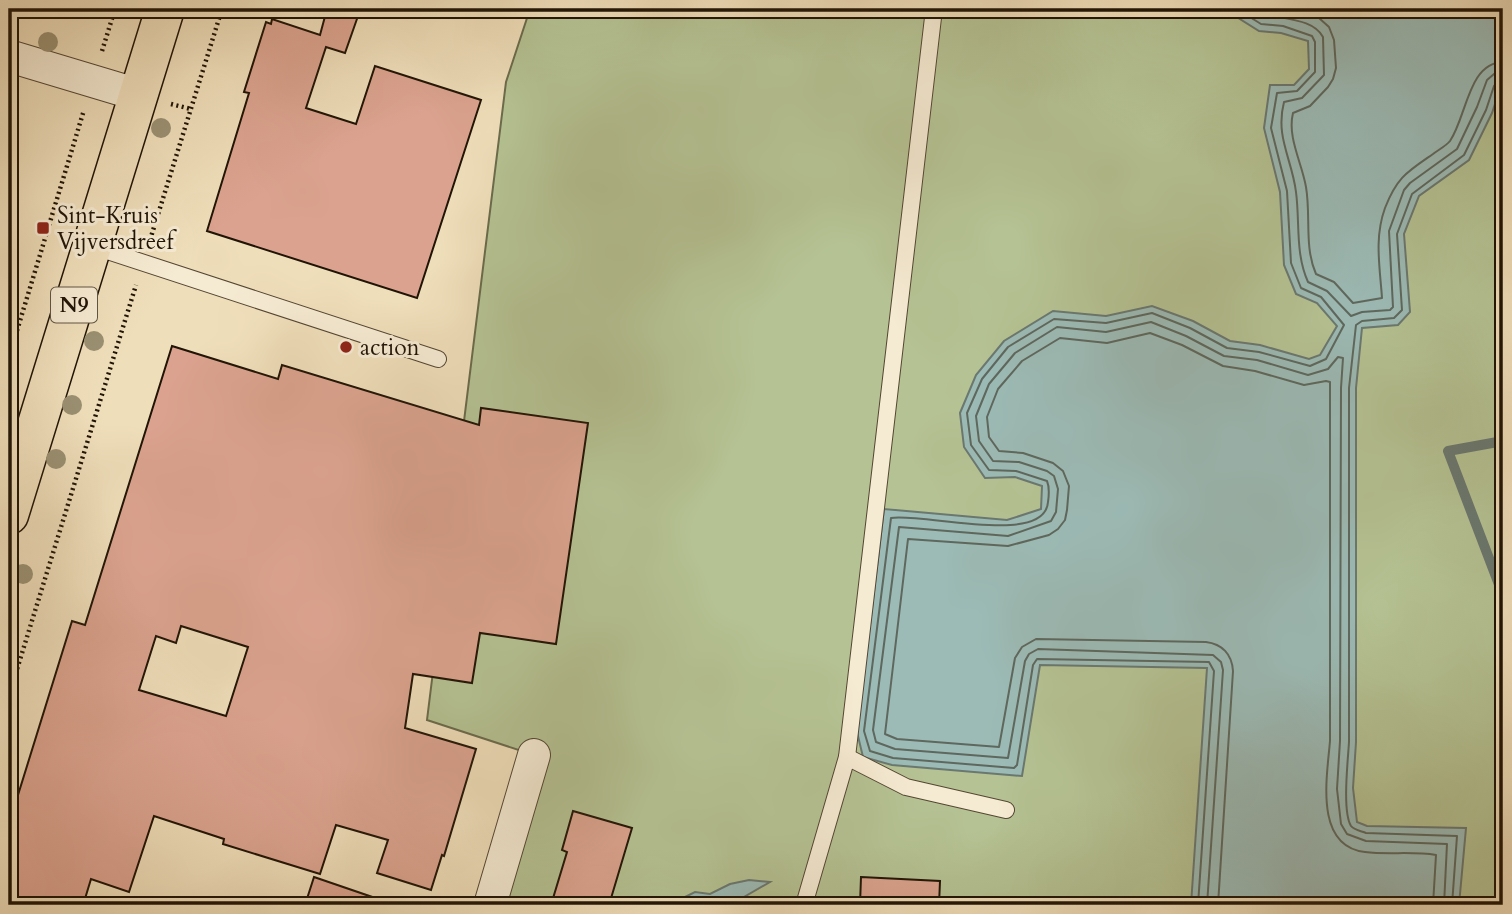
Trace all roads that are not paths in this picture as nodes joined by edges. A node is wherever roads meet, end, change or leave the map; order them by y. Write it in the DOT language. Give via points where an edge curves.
graph roads {
  1 [pos="165,9"];
  2 [pos="934,9"];
  3 [pos="9,56"];
  4 [pos="139,95"];
  5 [pos="92,246"];
  6 [pos="438,359"];
  7 [pos="9,515"];
  8 [pos="534,755"];
  9 [pos="846,757"];
  10 [pos="1006,810"];
  11 [pos="490,905"];
  12 [pos="804,905"];
  1 -- 4 [label="main road, N9"];
  2 -- 9 [label="lane"];
  3 -- 4 [label="street"];
  4 -- 5 [label="main road, N9"];
  5 -- 6 [label="lane"];
  5 -- 7 [label="main road, N9"];
  8 -- 11 [label="street"];
  9 -- 10 [label="lane" via="906,787"];
  9 -- 12 [label="lane"];
}
